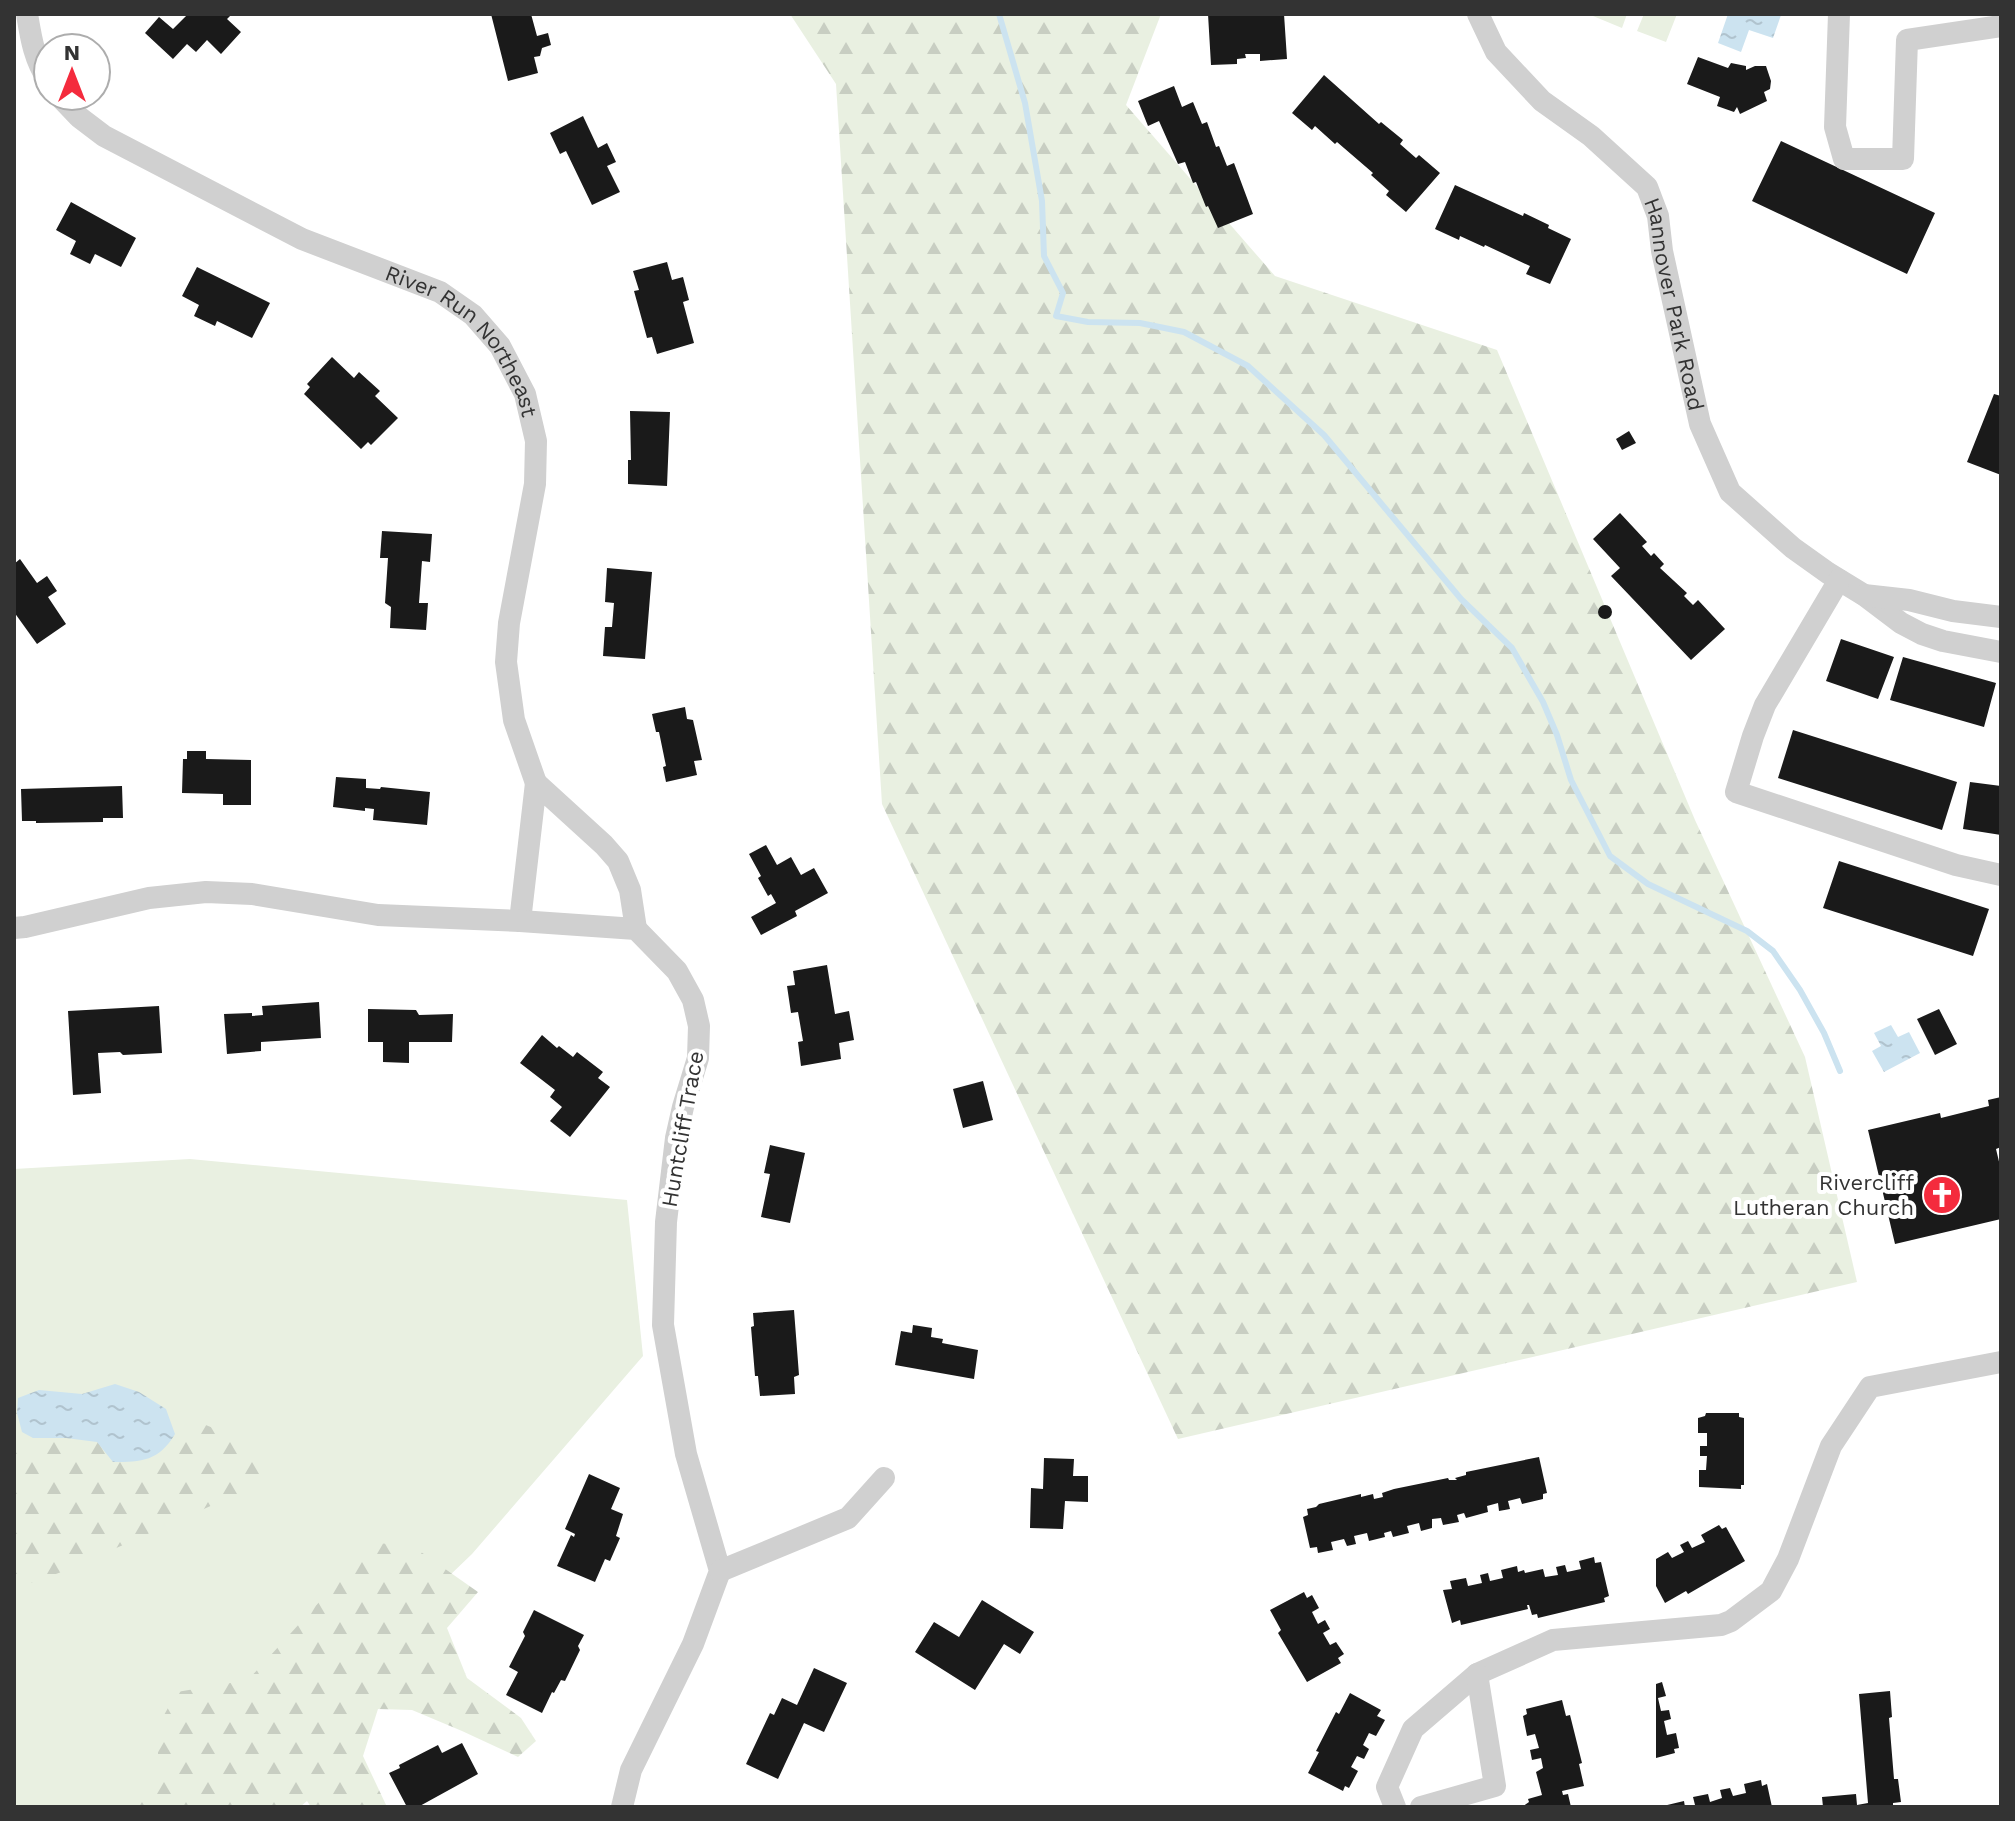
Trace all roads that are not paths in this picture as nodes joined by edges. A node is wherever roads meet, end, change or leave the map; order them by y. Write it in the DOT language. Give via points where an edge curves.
graph roads {
  1 [pos="27,14"];
  2 [pos="1478,14"];
  3 [pos="1839,14"];
  4 [pos="2001,26"];
  5 [pos="32,42"];
  6 [pos="74,112"];
  7 [pos="1839,580"];
  8 [pos="1864,595"];
  9 [pos="2001,617"];
  10 [pos="2001,652"];
  11 [pos="536,783"];
  12 [pos="2001,875"];
  13 [pos="520,921"];
  14 [pos="14,928"];
  15 [pos="636,929"];
  16 [pos="2001,1362"];
  17 [pos="884,1478"];
  18 [pos="720,1571"];
  19 [pos="1477,1674"];
  20 [pos="622,1807"];
  21 [pos="1395,1807"];
  22 [pos="1421,1807"];
  1 -- 5 [label="street"];
  2 -- 7 [label="street, Hannover Park Road" via="1496,52 1542,101 1647,187 1658,216 1700,424 1730,492"];
  3 -- 4 [label="street" via="1835,127 1844,159 1903,159 1907,40"];
  6 -- 11 [label="street, River Run Northeast" via="104,136 302,239 440,292 473,315 500,346 525,394 536,441 535,484 506,662 514,720"];
  7 -- 8 [label="street, Hannover Park Road"];
  7 -- 12 [label="street" via="1765,705 1736,792"];
  8 -- 9 [label="street, Hannover Park Road"];
  8 -- 10 [label="street, Hannover Park Road" via="1922,634"];
  11 -- 13 [label="street, River Run Northeast"];
  11 -- 15 [label="street, River Run Northeast" via="618,861 630,890"];
  13 -- 14 [label="street" via="378,915 252,894 206,892 149,898"];
  13 -- 15 [label="street"];
  15 -- 18 [label="street, Huntcliff Trace" via="677,971 693,1000 699,1026 698,1058 676,1138 663,1325 686,1454"];
  16 -- 19 [label="street" via="1870,1387 1831,1446 1771,1591 1731,1621 1553,1640"];
  17 -- 18 [label="street" via="848,1518"];
  18 -- 20 [label="street" via="693,1644 631,1770"];
  19 -- 21 [label="street" via="1413,1729 1387,1787"];
  19 -- 22 [label="street" via="1495,1786"];
}
